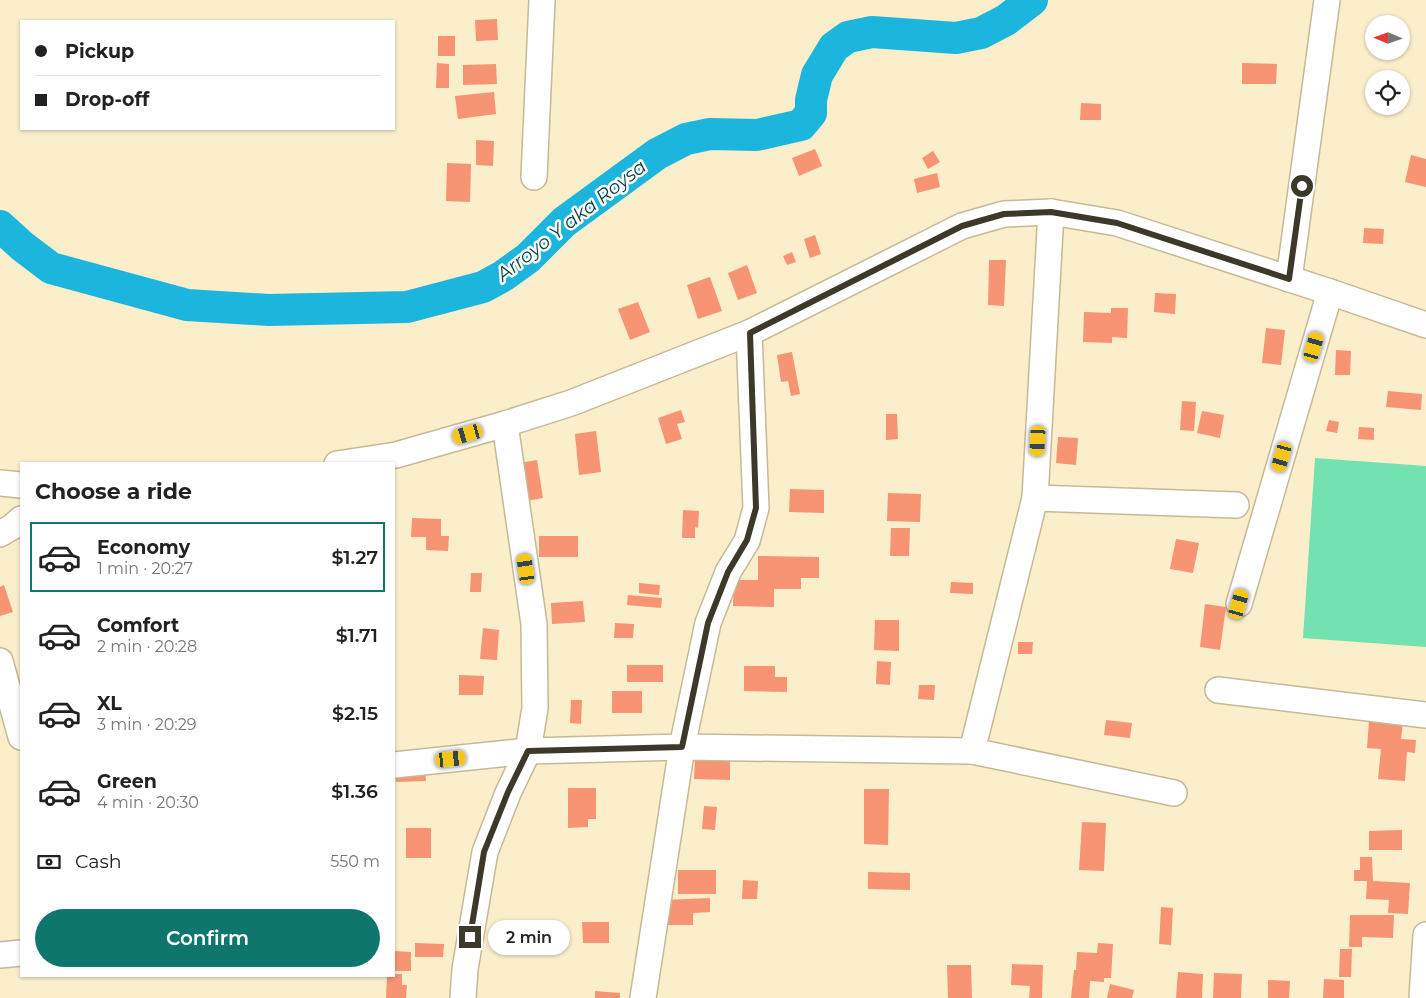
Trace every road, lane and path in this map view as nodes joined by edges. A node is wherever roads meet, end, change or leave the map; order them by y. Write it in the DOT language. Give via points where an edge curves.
graph roads {
  1 [pos="542,0"];
  2 [pos="1327,0"];
  3 [pos="534,176"];
  4 [pos="1051,212"];
  5 [pos="1289,279"];
  6 [pos="1330,292"];
  7 [pos="1426,325"];
  8 [pos="750,333"];
  9 [pos="505,424"];
  10 [pos="350,462"];
  11 [pos="0,483"];
  12 [pos="20,485"];
  13 [pos="1035,498"];
  14 [pos="1236,505"];
  15 [pos="20,520"];
  16 [pos="0,534"];
  17 [pos="1239,604"];
  18 [pos="0,661"];
  19 [pos="1218,690"];
  20 [pos="1426,715"];
  21 [pos="20,733"];
  22 [pos="682,747"];
  23 [pos="528,751"];
  24 [pos="972,751"];
  25 [pos="395,765"];
  26 [pos="1174,792"];
  27 [pos="1426,934"];
  28 [pos="20,954"];
  29 [pos="0,956"];
  30 [pos="463,998"];
  31 [pos="643,998"];
  32 [pos="1422,998"];
  1 -- 3 [label="street"];
  2 -- 5 [label="street"];
  4 -- 5 [label="street" via="1117,223"];
  4 -- 8 [label="street" via="1004,214 962,226"];
  4 -- 13 [label="street"];
  5 -- 6 [label="street"];
  6 -- 7 [label="street"];
  6 -- 17 [label="street"];
  8 -- 9 [label="street" via="571,403"];
  8 -- 22 [label="street" via="756,508 747,540 728,572 708,623"];
  9 -- 10 [label="street" via="396,455"];
  9 -- 23 [label="street" via="534,624 535,708"];
  11 -- 12 [label="street"];
  13 -- 14 [label="street"];
  13 -- 24 [label="street"];
  15 -- 16 [label="street"];
  18 -- 21 [label="street"];
  19 -- 20 [label="street"];
  22 -- 23 [label="street"];
  22 -- 24 [label="street"];
  22 -- 31 [label="street"];
  23 -- 25 [label="street"];
  23 -- 30 [label="street" via="484,852"];
  24 -- 26 [label="street"];
  27 -- 32 [label="street"];
  28 -- 29 [label="street"];
}
